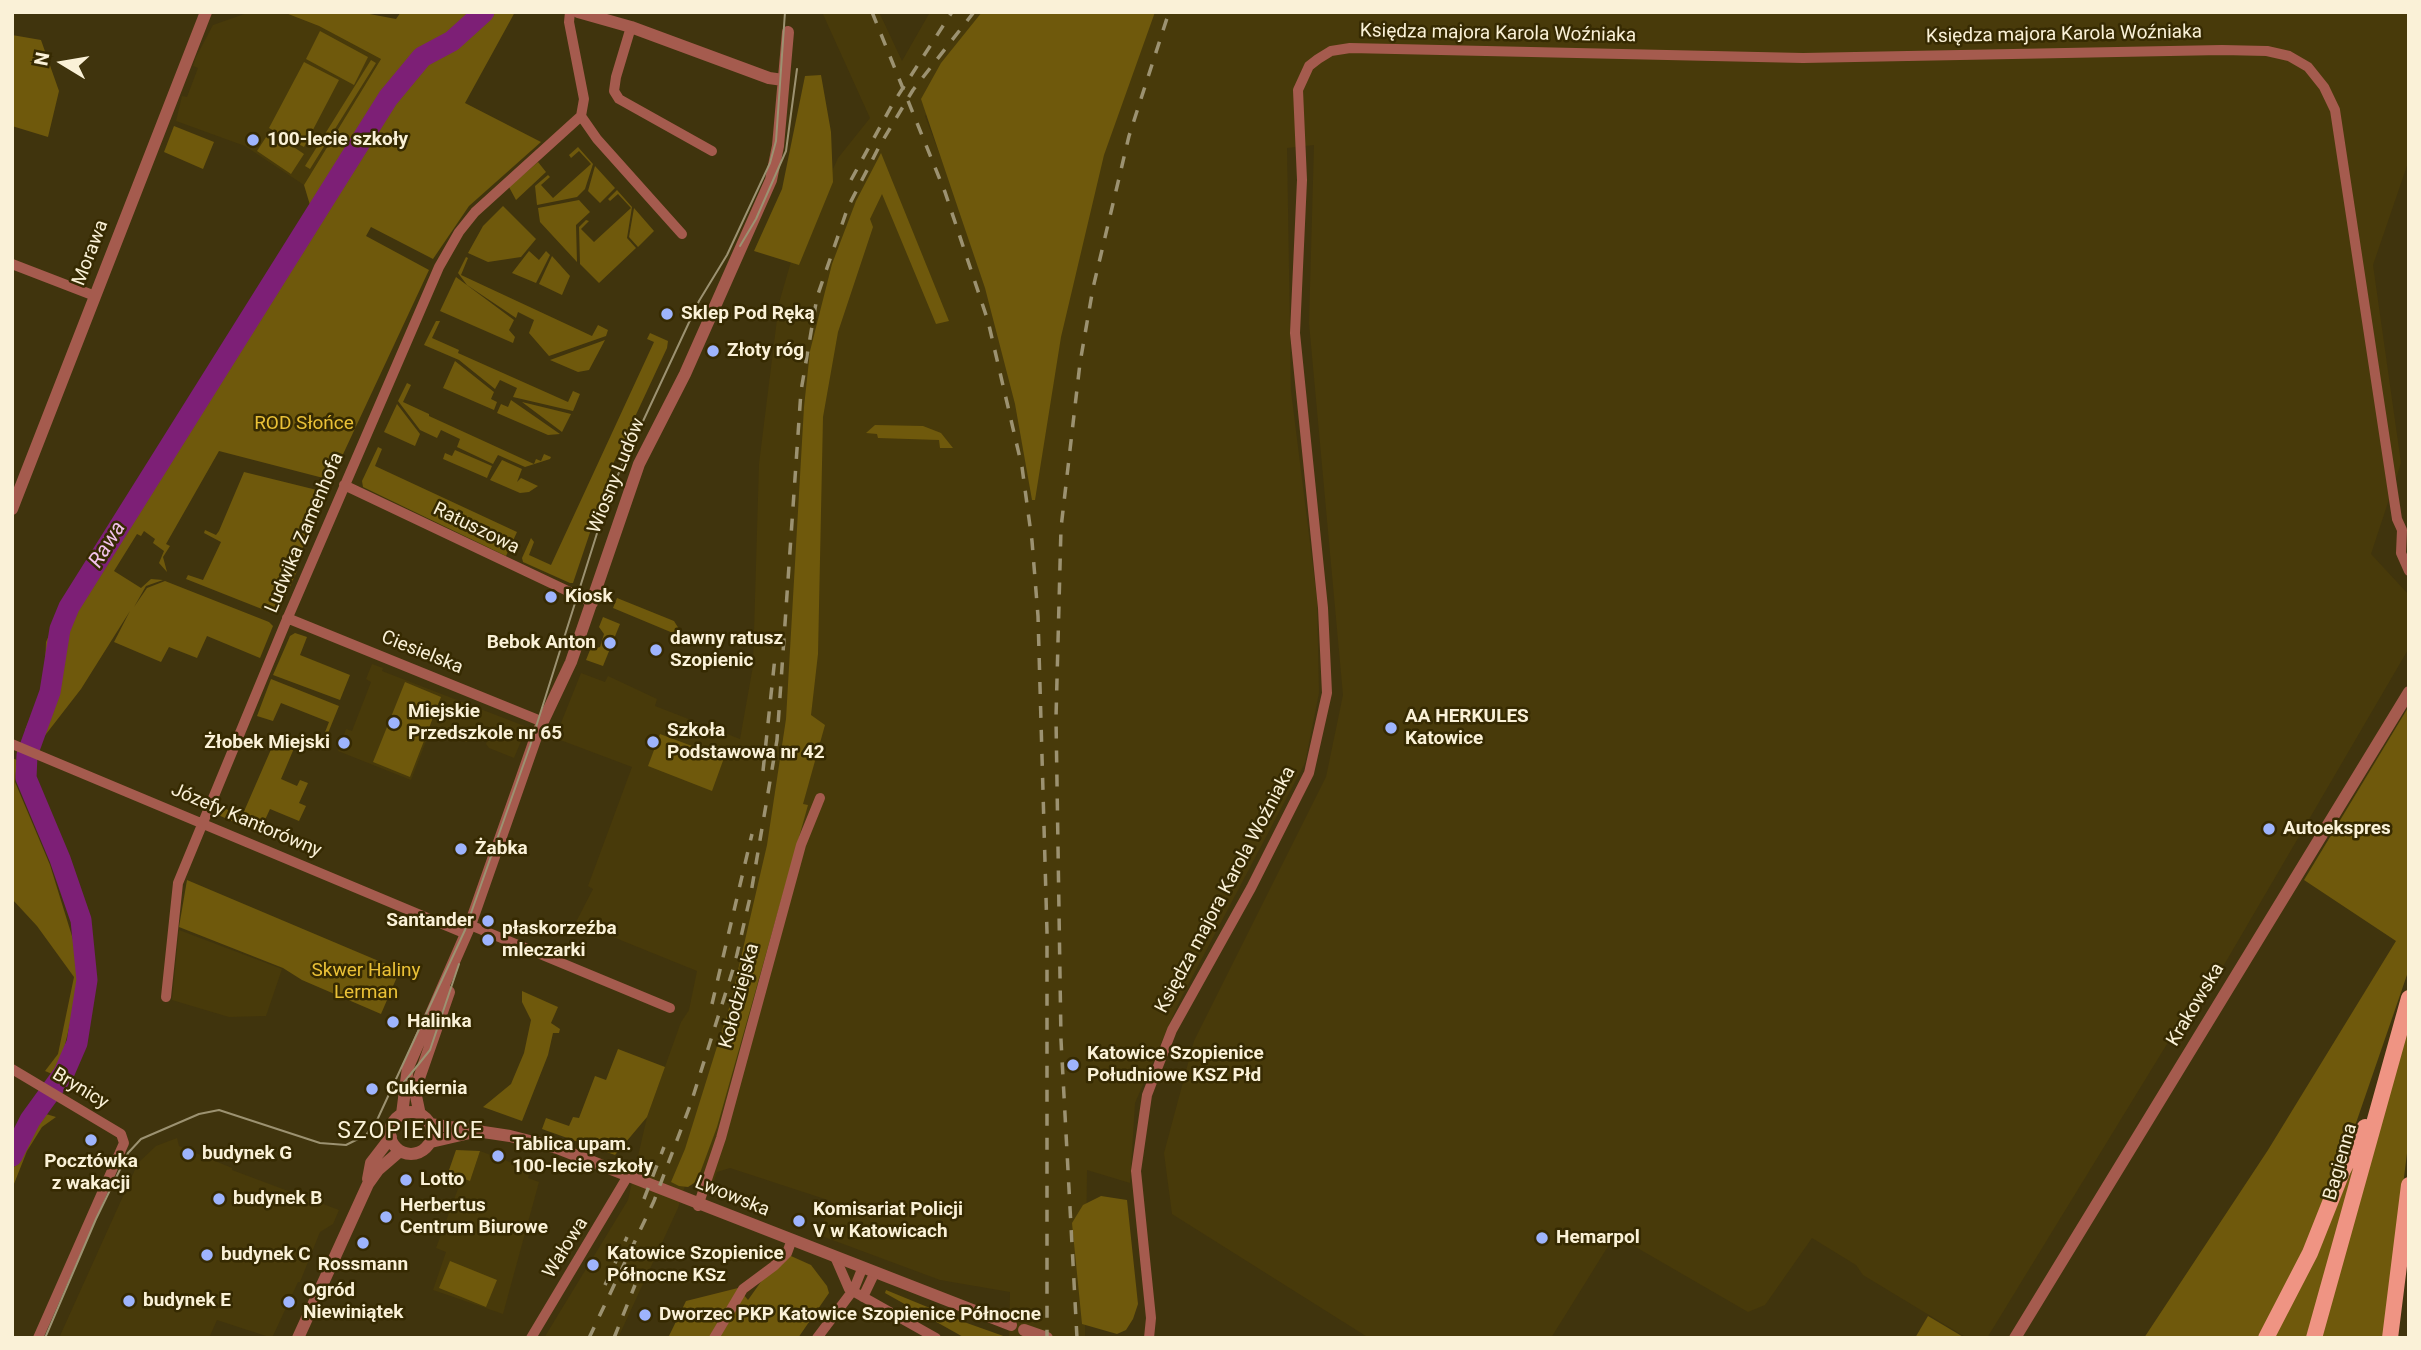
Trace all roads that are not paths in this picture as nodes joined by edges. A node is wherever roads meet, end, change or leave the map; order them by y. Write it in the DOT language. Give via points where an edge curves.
graph roads {
  1 [pos="206,12"];
  2 [pos="570,12"];
  3 [pos="578,12"];
  4 [pos="631,27"];
  5 [pos="788,32"];
  6 [pos="783,80"];
  7 [pos="581,116"];
  8 [pos="712,151"];
  9 [pos="682,234"];
  10 [pos="12,264"];
  11 [pos="95,296"];
  12 [pos="344,485"];
  13 [pos="12,509"];
  14 [pos="2409,571"];
  15 [pos="593,603"];
  16 [pos="287,618"];
  17 [pos="2409,692"];
  18 [pos="543,722"];
  19 [pos="12,744"];
  20 [pos="821,798"];
  21 [pos="202,822"];
  22 [pos="468,930"];
  23 [pos="166,997"];
  24 [pos="2409,998"];
  25 [pos="670,1008"];
  26 [pos="12,1069"];
  27 [pos="2382,1094"];
  28 [pos="402,1114"];
  29 [pos="420,1115"];
  30 [pos="430,1124"];
  31 [pos="474,1132"];
  32 [pos="391,1137"];
  33 [pos="430,1142"];
  34 [pos="400,1151"];
  35 [pos="629,1174"];
  36 [pos="368,1184"];
  37 [pos="2409,1185"];
  38 [pos="698,1206"];
  39 [pos="791,1242"];
  40 [pos="836,1259"];
  41 [pos="863,1270"];
  42 [pos="850,1286"];
  43 [pos="863,1297"];
  44 [pos="1011,1325"];
  45 [pos="1024,1330"];
  46 [pos="1150,1332"];
  47 [pos="38,1338"];
  48 [pos="298,1338"];
  49 [pos="531,1338"];
  50 [pos="714,1338"];
  51 [pos="817,1338"];
  52 [pos="936,1338"];
  53 [pos="1047,1338"];
  54 [pos="1140,1338"];
  55 [pos="1157,1338"];
  56 [pos="2015,1338"];
  57 [pos="2266,1338"];
  58 [pos="2314,1338"];
  59 [pos="2390,1338"];
  1 -- 11 [label="street, Morawa"];
  2 -- 7 [label="street" via="584,99"];
  3 -- 4 [label="street"];
  4 -- 6 [label="street"];
  4 -- 8 [label="street" via="616,77 614,91 619,99"];
  5 -- 6 [label="street, Wiosny Ludów"];
  6 -- 15 [label="street, Wiosny Ludów" via="771,180 682,381 639,464"];
  7 -- 9 [label="street"];
  7 -- 12 [label="street, Ludwika Zamenhofa" via="487,200 455,238"];
  10 -- 11 [label="street"];
  11 -- 13 [label="street, Morawa"];
  12 -- 15 [label="street, Ratuszowa"];
  12 -- 16 [label="street, Ludwika Zamenhofa"];
  14 -- 46 [label="street, Księdza majora Karola Woźniaka" via="2401,553 2402,530 2335,110 2325,87 2308,67 2289,56 2222,50 1803,58 1331,51 1309,66 1298,90 1302,180 1295,333 1323,608 1327,693 1309,773 1172,1030 1147,1095 1136,1171"];
  15 -- 18 [label="street, Wiosny Ludów"];
  16 -- 18 [label="street, Ciesielska"];
  16 -- 21 [label="street, Ludwika Zamenhofa"];
  17 -- 56 [label="street, Krakowska"];
  18 -- 22 [label="street, Wiosny Ludów"];
  19 -- 21 [label="street, Józefy Kantorówny"];
  20 -- 38 [label="street, Kołodziejska" via="797,858 721,1138"];
  21 -- 22 [label="street, Józefy Kantorówny"];
  21 -- 23 [label="street, Ludwika Zamenhofa" via="178,883"];
  22 -- 25 [label="street, Józefy Kantorówny"];
  22 -- 28 [label="street, Wiosny Ludów" via="408,1067"];
  22 -- 29 [label="street, Wiosny Ludów" via="417,1084"];
  24 -- 27 [label="main road, Bagienna"];
  26 -- 47 [label="street, Brynicy" via="116,1130 124,1143"];
  27 -- 57 [label="main road"];
  27 -- 58 [label="main road, Bagienna"];
  28 -- 29 [label="street"];
  28 -- 32 [label="street" via="394,1121"];
  29 -- 30 [label="street"];
  30 -- 31 [label="street, Lwowska"];
  30 -- 33 [label="street"];
  31 -- 33 [label="street, Lwowska"];
  31 -- 35 [label="street, Lwowska" via="540,1143"];
  32 -- 34 [label="street"];
  32 -- 36 [label="street" via="371,1163"];
  33 -- 34 [label="street" via="415,1154"];
  34 -- 36 [label="street"];
  35 -- 38 [label="street, Lwowska"];
  35 -- 49 [label="street, Wałowa"];
  36 -- 48 [label="street"];
  37 -- 59 [label="main road"];
  38 -- 39 [label="street, Lwowska"];
  39 -- 40 [label="street, Lwowska"];
  39 -- 50 [label="street" via="780,1260 743,1289"];
  40 -- 41 [label="street, Lwowska"];
  40 -- 42 [label="street"];
  41 -- 42 [label="street"];
  41 -- 43 [label="street"];
  41 -- 44 [label="street, Lwowska"];
  42 -- 43 [label="street"];
  42 -- 51 [label="street"];
  43 -- 52 [label="street"];
  45 -- 53 [label="street"];
  46 -- 54 [label="street"];
  46 -- 55 [label="street, Księdza majora Karola Woźniaka"];
}
